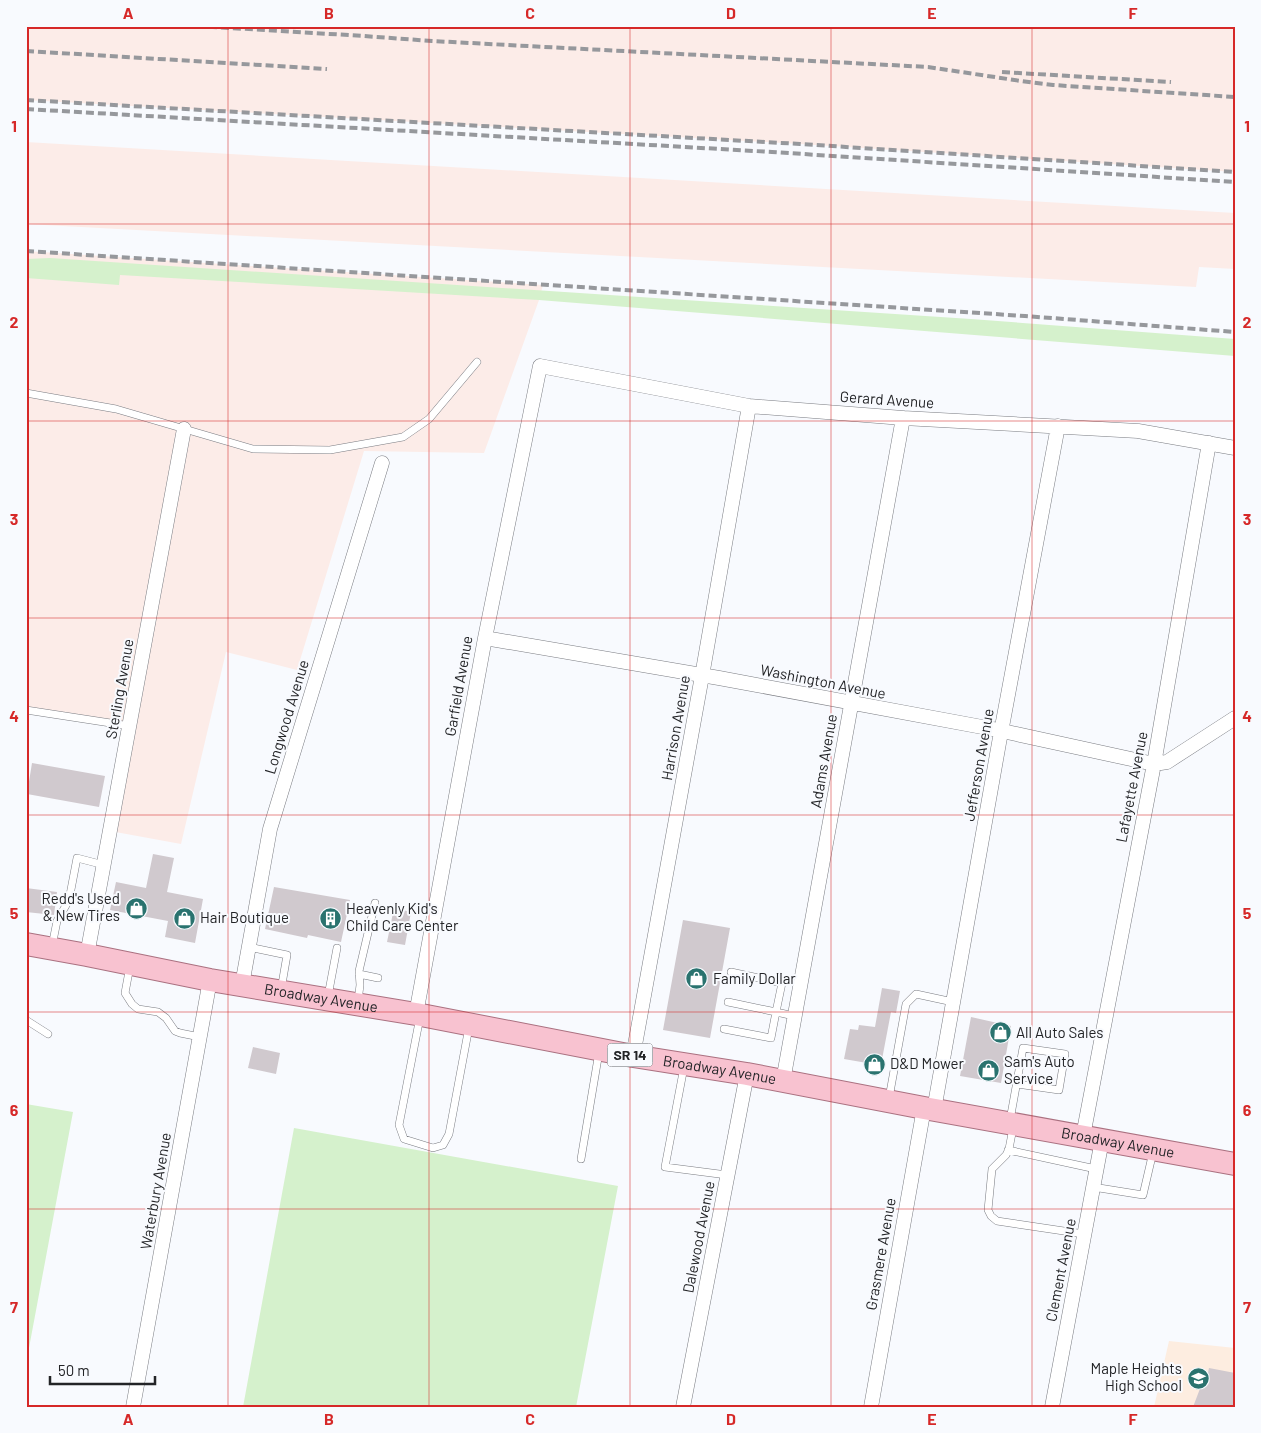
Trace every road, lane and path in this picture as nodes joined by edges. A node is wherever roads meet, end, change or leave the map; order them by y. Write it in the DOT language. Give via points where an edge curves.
graph roads {
  1 [pos="477,362"];
  2 [pos="540,366"];
  3 [pos="26,393"];
  4 [pos="749,406"];
  5 [pos="903,418"];
  6 [pos="1058,426"];
  7 [pos="184,429"];
  8 [pos="1209,443"];
  9 [pos="1235,448"];
  10 [pos="382,463"];
  11 [pos="485,638"];
  12 [pos="702,676"];
  13 [pos="851,704"];
  14 [pos="26,710"];
  15 [pos="1235,718"];
  16 [pos="130,726"];
  17 [pos="1001,731"];
  18 [pos="1154,764"];
  19 [pos="104,865"];
  20 [pos="375,903"];
  21 [pos="26,944"];
  22 [pos="249,947"];
  23 [pos="51,948"];
  24 [pos="337,948"];
  25 [pos="87,955"];
  26 [pos="131,964"];
  27 [pos="731,972"];
  28 [pos="359,974"];
  29 [pos="378,978"];
  30 [pos="210,980"];
  31 [pos="242,985"];
  32 [pos="280,992"];
  33 [pos="327,1000"];
  34 [pos="728,1002"];
  35 [pos="953,1002"];
  36 [pos="357,1004"];
  37 [pos="776,1012"];
  38 [pos="418,1014"];
  39 [pos="794,1016"];
  40 [pos="26,1020"];
  41 [pos="469,1024"];
  42 [pos="724,1029"];
  43 [pos="48,1034"];
  44 [pos="200,1037"];
  45 [pos="600,1050"];
  46 [pos="633,1056"];
  47 [pos="685,1064"];
  48 [pos="747,1074"];
  49 [pos="783,1080"];
  50 [pos="1017,1084"];
  51 [pos="888,1101"];
  52 [pos="929,1109"];
  53 [pos="1012,1123"];
  54 [pos="1092,1138"];
  55 [pos="1154,1149"];
  56 [pos="1008,1150"];
  57 [pos="581,1159"];
  58 [pos="1235,1164"];
  59 [pos="1096,1169"];
  60 [pos="727,1175"];
  61 [pos="1093,1187"];
  62 [pos="1084,1234"];
  63 [pos="133,1407"];
  64 [pos="684,1407"];
  65 [pos="871,1407"];
  66 [pos="1052,1407"];
  1 -- 7 [label="lane" via="429,419 403,437 330,450 253,449"];
  2 -- 4 [label="street, Gerard Avenue"];
  2 -- 11 [label="street, Garfield Avenue"];
  3 -- 7 [label="lane" via="116,409"];
  4 -- 5 [label="street, Gerard Avenue"];
  4 -- 12 [label="street, Harrison Avenue"];
  5 -- 6 [label="street, Gerard Avenue"];
  5 -- 13 [label="street, Adams Avenue"];
  6 -- 8 [label="street, Gerard Avenue" via="1138,431"];
  6 -- 17 [label="street, Jefferson Avenue"];
  7 -- 16 [label="street, Sterling Avenue"];
  8 -- 9 [label="street, Gerard Avenue"];
  8 -- 18 [label="street, Lafayette Avenue"];
  10 -- 22 [label="street, Longwood Avenue" via="270,829"];
  11 -- 12 [label="street, Washington Avenue"];
  11 -- 38 [label="street, Garfield Avenue"];
  12 -- 13 [label="street, Washington Avenue"];
  12 -- 46 [label="street, Harrison Avenue"];
  13 -- 17 [label="street, Washington Avenue"];
  13 -- 39 [label="street, Adams Avenue"];
  14 -- 16 [label="lane"];
  15 -- 18 [label="street" via="1167,762"];
  16 -- 19 [label="street, Sterling Avenue"];
  17 -- 18 [label="street, Washington Avenue"];
  17 -- 35 [label="street, Jefferson Avenue"];
  18 -- 54 [label="street, Lafayette Avenue"];
  19 -- 23 [label="lane" via="77,858 69,900 58,921"];
  19 -- 25 [label="street, Sterling Avenue"];
  20 -- 28 [label="lane"];
  21 -- 23 [label="main road, Broadway Avenue / SR 14"];
  22 -- 31 [label="street, Longwood Avenue"];
  22 -- 32 [label="lane" via="287,955"];
  23 -- 25 [label="main road, Broadway Avenue / SR 14"];
  24 -- 33 [label="lane"];
  25 -- 26 [label="main road, Broadway Avenue / SR 14"];
  26 -- 30 [label="main road, Broadway Avenue / SR 14"];
  26 -- 44 [label="lane" via="126,993 132,1004 138,1009 158,1012 180,1033"];
  27 -- 37 [label="lane" via="782,983"];
  28 -- 29 [label="lane"];
  28 -- 36 [label="lane"];
  30 -- 31 [label="main road, Broadway Avenue / SR 14"];
  30 -- 44 [label="street, Waterbury Avenue"];
  31 -- 32 [label="main road, Broadway Avenue / SR 14"];
  32 -- 33 [label="main road, Broadway Avenue / SR 14"];
  33 -- 36 [label="main road, Broadway Avenue / SR 14"];
  34 -- 37 [label="lane"];
  35 -- 51 [label="lane" via="916,994 906,1004"];
  35 -- 52 [label="street, Jefferson Avenue"];
  36 -- 38 [label="main road, Broadway Avenue / SR 14"];
  37 -- 39 [label="lane"];
  37 -- 42 [label="lane" via="771,1038"];
  38 -- 41 [label="main road, Broadway Avenue / SR 14"];
  38 -- 41 [label="lane" via="399,1125 404,1139 433,1148 443,1144 449,1134"];
  39 -- 49 [label="street, Adams Avenue"];
  40 -- 43 [label="lane"];
  41 -- 45 [label="main road, Broadway Avenue / SR 14"];
  44 -- 63 [label="street, Waterbury Avenue"];
  45 -- 46 [label="main road, Broadway Avenue / SR 14"];
  45 -- 57 [label="lane"];
  46 -- 47 [label="main road, Broadway Avenue / SR 14"];
  47 -- 48 [label="main road, Broadway Avenue / SR 14"];
  47 -- 60 [label="lane" via="664,1167"];
  48 -- 49 [label="main road, Broadway Avenue / SR 14"];
  48 -- 60 [label="street, Dalewood Avenue"];
  49 -- 51 [label="main road, Broadway Avenue / SR 14"];
  50 -- 50 [label="lane" via="1023,1048 1065,1054 1059,1090"];
  50 -- 53 [label="lane"];
  51 -- 52 [label="main road, Broadway Avenue / SR 14"];
  52 -- 53 [label="main road, Broadway Avenue / SR 14"];
  52 -- 65 [label="street, Grasmere Avenue"];
  53 -- 54 [label="main road, Broadway Avenue / SR 14"];
  53 -- 56 [label="lane"];
  54 -- 55 [label="main road, Broadway Avenue / SR 14"];
  54 -- 59 [label="street, Clement Avenue"];
  55 -- 58 [label="main road, Broadway Avenue / SR 14"];
  55 -- 61 [label="lane" via="1143,1195"];
  56 -- 59 [label="lane"];
  56 -- 62 [label="lane" via="992,1169 988,1210 991,1216 997,1221"];
  59 -- 61 [label="street, Clement Avenue"];
  60 -- 64 [label="street, Dalewood Avenue"];
  61 -- 62 [label="street, Clement Avenue"];
  62 -- 66 [label="street, Clement Avenue"];
}
